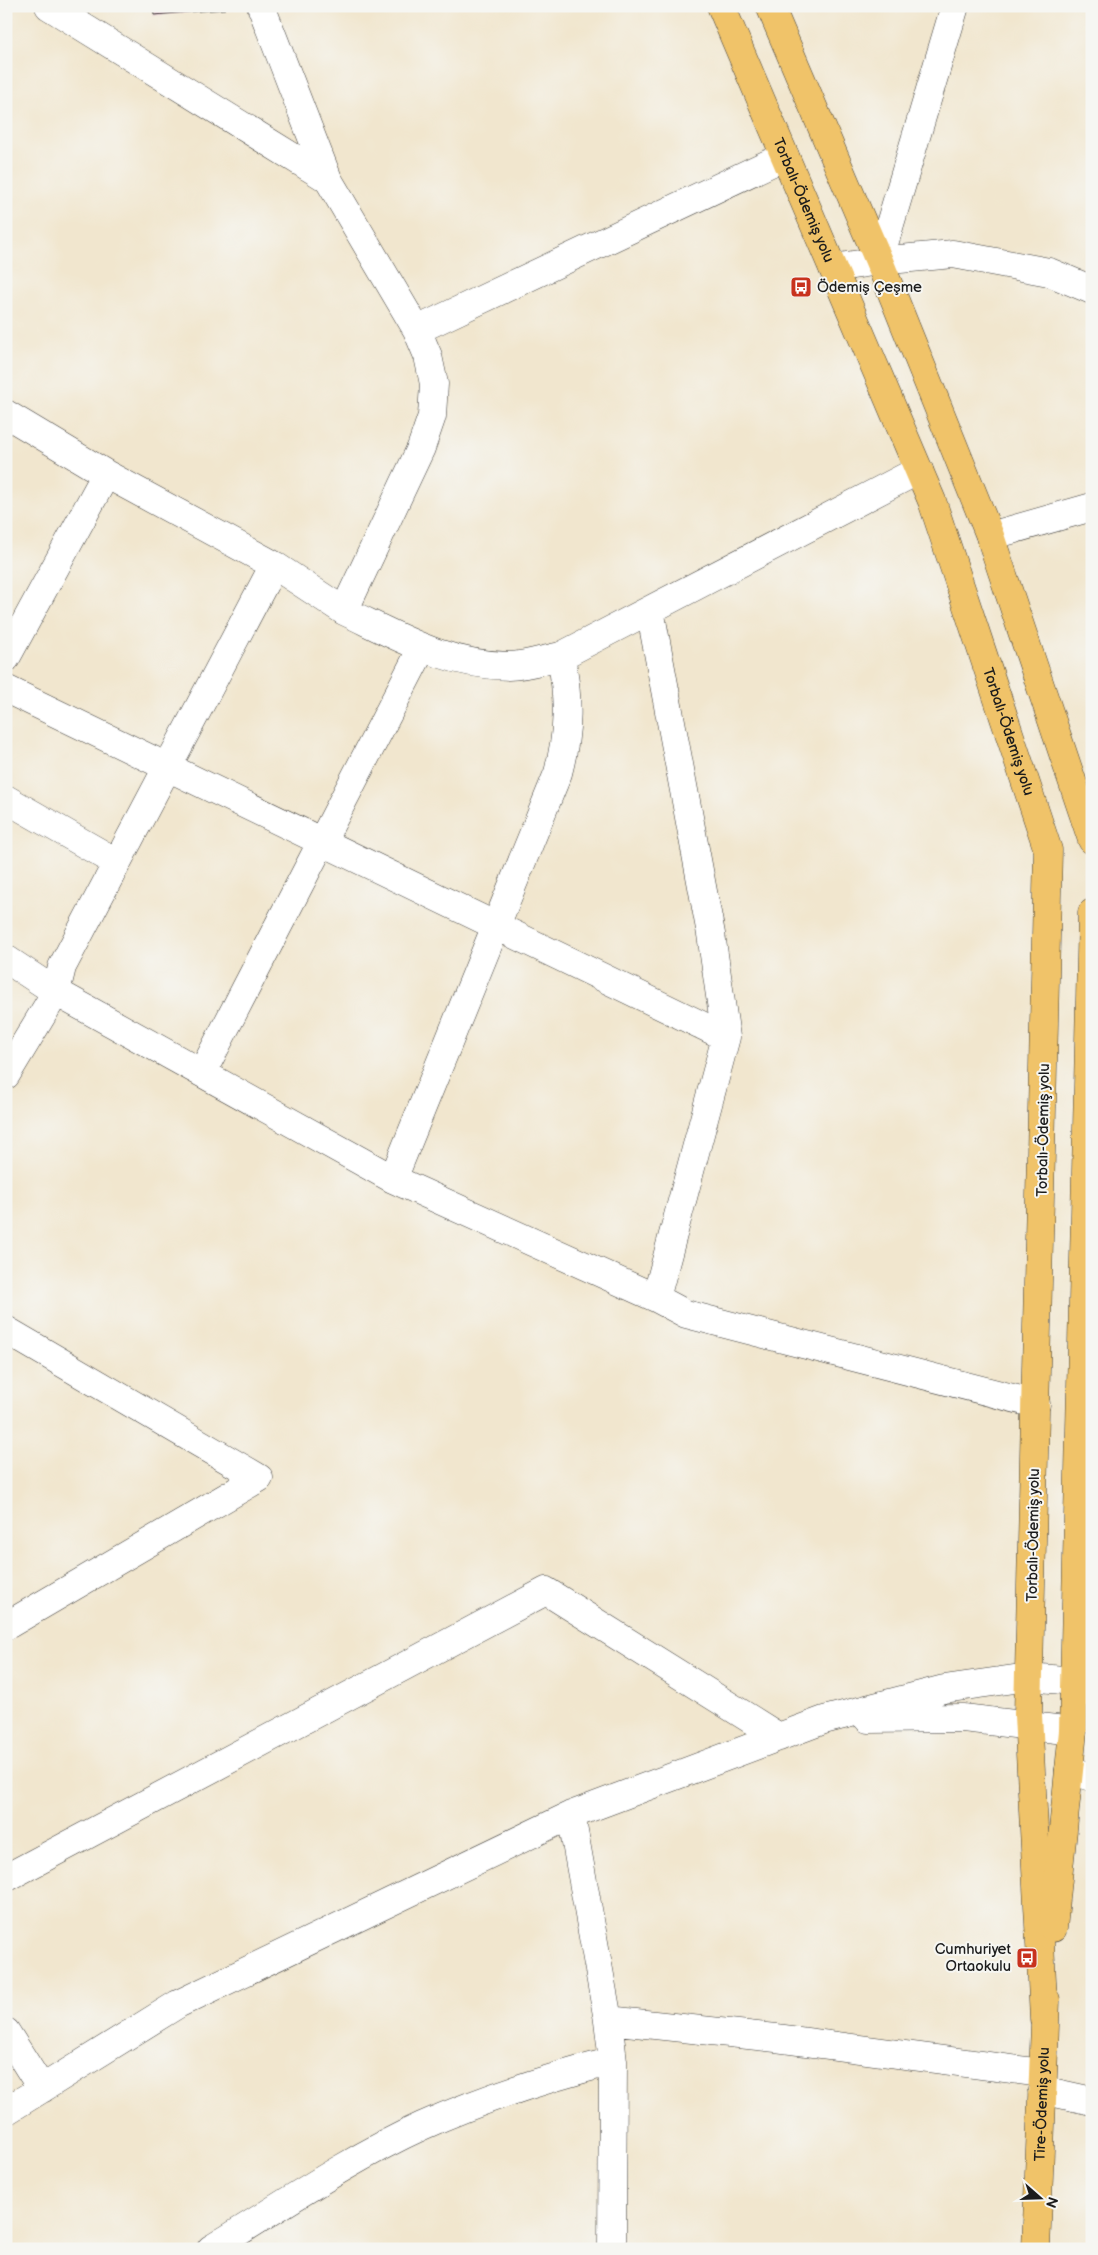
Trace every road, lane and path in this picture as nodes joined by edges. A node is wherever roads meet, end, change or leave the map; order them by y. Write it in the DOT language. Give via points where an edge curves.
graph roads {
  1 [pos="49,6"];
  2 [pos="262,6"];
  3 [pos="721,6"];
  4 [pos="770,6"];
  5 [pos="955,6"];
  6 [pos="785,156"];
  7 [pos="328,179"];
  8 [pos="879,261"];
  9 [pos="833,268"];
  10 [pos="1092,290"];
  11 [pos="417,330"];
  12 [pos="6,414"];
  13 [pos="919,470"];
  14 [pos="106,474"];
  15 [pos="1092,507"];
  16 [pos="990,536"];
  17 [pos="274,565"];
  18 [pos="650,610"];
  19 [pos="344,611"];
  20 [pos="422,648"];
  21 [pos="561,656"];
  22 [pos="6,658"];
  23 [pos="6,689"];
  24 [pos="166,765"];
  25 [pos="6,799"];
  26 [pos="1092,840"];
  27 [pos="323,842"];
  28 [pos="116,862"];
  29 [pos="1092,913"];
  30 [pos="497,926"];
  31 [pos="6,959"];
  32 [pos="56,992"];
  33 [pos="726,1037"];
  34 [pos="202,1073"];
  35 [pos="6,1075"];
  36 [pos="392,1179"];
  37 [pos="656,1298"];
  38 [pos="6,1330"];
  39 [pos="1087,1352"];
  40 [pos="1036,1404"];
  41 [pos="6,1626"];
  42 [pos="1029,1677"];
  43 [pos="1074,1681"];
  44 [pos="824,1720"];
  45 [pos="1029,1727"];
  46 [pos="1072,1731"];
  47 [pos="779,1737"];
  48 [pos="1080,1774"];
  49 [pos="571,1815"];
  50 [pos="6,1878"];
  51 [pos="1044,2019"];
  52 [pos="608,2020"];
  53 [pos="6,2032"];
  54 [pos="612,2061"];
  55 [pos="1042,2081"];
  56 [pos="42,2089"];
  57 [pos="1092,2101"];
  58 [pos="6,2111"];
  59 [pos="211,2249"];
  60 [pos="612,2249"];
  61 [pos="1036,2249"];
  1 -- 7 [label="street"];
  2 -- 7 [label="street"];
  3 -- 6 [label="main road, Torbalı-Ödemiş yolu"];
  4 -- 8 [label="main road"];
  5 -- 8 [label="street"];
  6 -- 9 [label="main road, Torbalı-Ödemiş yolu"];
  6 -- 11 [label="street"];
  7 -- 11 [label="street"];
  8 -- 9 [label="street"];
  8 -- 10 [label="street" via="953,254 1049,272"];
  8 -- 16 [label="main road"];
  9 -- 13 [label="main road, Torbalı-Ödemiş yolu"];
  11 -- 19 [label="street" via="428,356 434,384 432,416 421,448"];
  12 -- 14 [label="street"];
  13 -- 18 [label="street"];
  13 -- 40 [label="main road, Torbalı-Ödemiş yolu" via="1048,850"];
  14 -- 17 [label="street"];
  14 -- 22 [label="street"];
  15 -- 16 [label="street"];
  16 -- 26 [label="main road"];
  17 -- 19 [label="street"];
  17 -- 24 [label="street"];
  18 -- 21 [label="street"];
  18 -- 33 [label="street" via="711,934"];
  19 -- 20 [label="street"];
  20 -- 21 [label="street" via="465,662 511,666"];
  20 -- 27 [label="street"];
  21 -- 30 [label="street" via="567,687 565,746 558,773"];
  23 -- 24 [label="street"];
  24 -- 27 [label="street"];
  24 -- 28 [label="street"];
  25 -- 28 [label="street"];
  27 -- 30 [label="street"];
  27 -- 34 [label="street"];
  28 -- 32 [label="street" via="62,967"];
  29 -- 39 [label="main road"];
  30 -- 33 [label="street"];
  30 -- 36 [label="street"];
  31 -- 32 [label="street"];
  32 -- 34 [label="street"];
  32 -- 35 [label="street"];
  33 -- 37 [label="street"];
  34 -- 36 [label="street"];
  36 -- 37 [label="street"];
  37 -- 40 [label="street" via="686,1314"];
  38 -- 41 [label="street" via="259,1478"];
  39 -- 43 [label="main road"];
  40 -- 42 [label="main road, Torbalı-Ödemiş yolu"];
  42 -- 43 [label="street"];
  42 -- 44 [label="street" via="944,1688"];
  42 -- 45 [label="main road, Torbalı-Ödemiş yolu"];
  43 -- 46 [label="main road"];
  44 -- 45 [label="street" via="963,1718"];
  44 -- 47 [label="street"];
  45 -- 46 [label="street"];
  45 -- 51 [label="main road, Torbalı-Ödemiş yolu"];
  46 -- 48 [label="main road"];
  47 -- 49 [label="street"];
  47 -- 50 [label="street" via="546,1591"];
  48 -- 51 [label="main road"];
  49 -- 52 [label="street"];
  49 -- 56 [label="street" via="178,2004"];
  51 -- 55 [label="main road, Tire-Ödemiş yolu"];
  52 -- 54 [label="street"];
  52 -- 55 [label="street" via="776,2038"];
  53 -- 56 [label="street"];
  54 -- 59 [label="street" via="513,2089 421,2127 336,2172"];
  54 -- 60 [label="street"];
  55 -- 57 [label="street"];
  55 -- 61 [label="main road, Tire-Ödemiş yolu"];
  56 -- 58 [label="street"];
}
